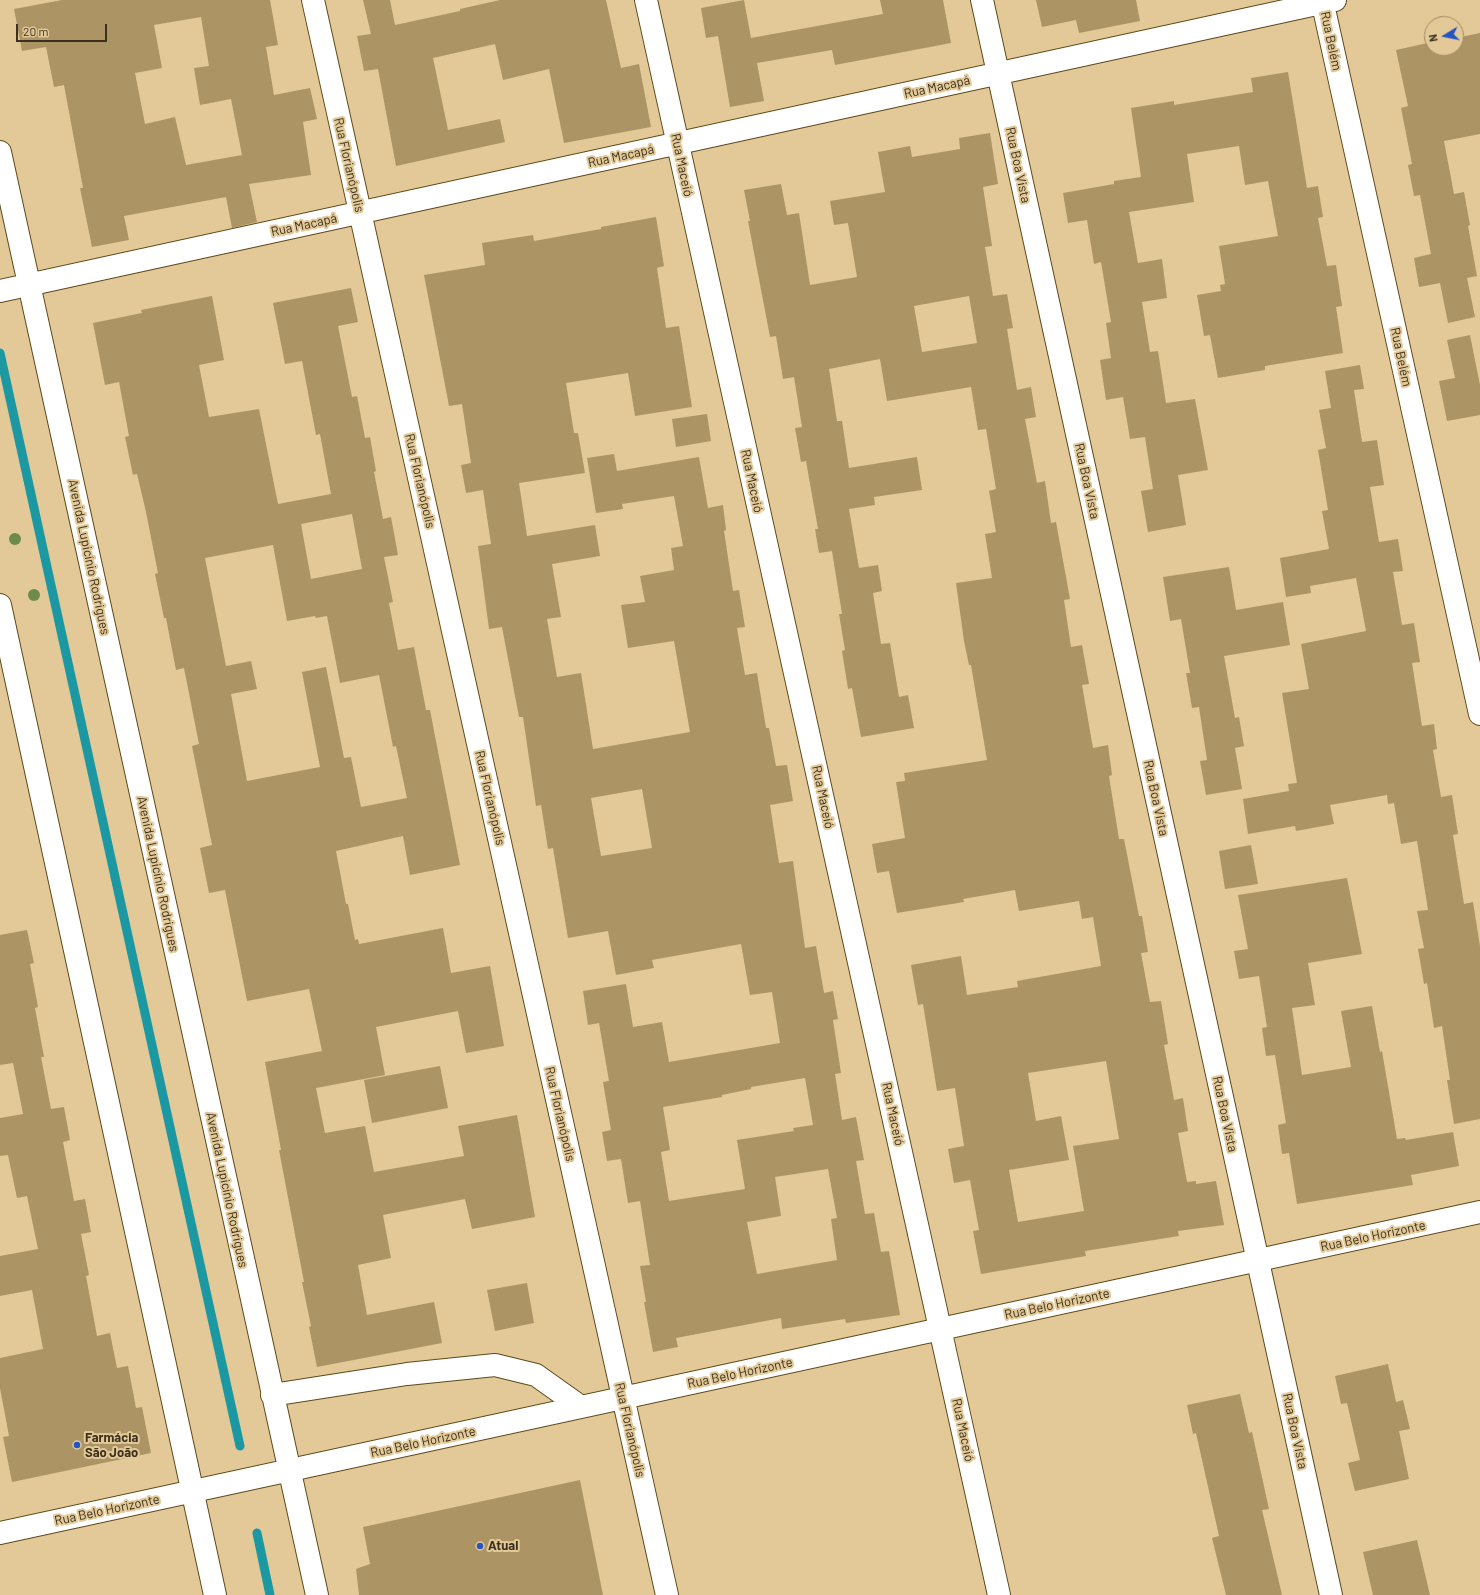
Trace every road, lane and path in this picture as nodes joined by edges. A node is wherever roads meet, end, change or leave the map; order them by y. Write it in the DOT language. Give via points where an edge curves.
graph roads {
  1 [pos="313,0"];
  2 [pos="646,0"];
  3 [pos="982,0"];
  4 [pos="1327,1"];
  5 [pos="998,74"];
  6 [pos="678,144"];
  7 [pos="0,152"];
  8 [pos="360,213"];
  9 [pos="29,285"];
  10 [pos="0,291"];
  11 [pos="0,605"];
  12 [pos="1480,714"];
  13 [pos="1480,1212"];
  14 [pos="1257,1261"];
  15 [pos="940,1330"];
  16 [pos="272,1395"];
  17 [pos="623,1398"];
  18 [pos="581,1407"];
  19 [pos="289,1470"];
  20 [pos="192,1492"];
  21 [pos="0,1533"];
  22 [pos="215,1595"];
  23 [pos="317,1595"];
  24 [pos="667,1595"];
  25 [pos="999,1595"];
  26 [pos="1331,1595"];
  1 -- 8 [label="street, Rua Florianópolis"];
  2 -- 6 [label="street, Rua Maceió"];
  3 -- 5 [label="street, Rua Boa Vista"];
  4 -- 5 [label="street, Rua Macapá"];
  4 -- 12 [label="street, Rua Belém"];
  5 -- 6 [label="street, Rua Macapá"];
  5 -- 14 [label="street, Rua Boa Vista"];
  6 -- 8 [label="street, Rua Macapá"];
  6 -- 15 [label="street, Rua Maceió"];
  7 -- 9 [label="street, Avenida Lupicínio Rodrigues"];
  8 -- 9 [label="street, Rua Macapá"];
  8 -- 17 [label="street, Rua Florianópolis"];
  9 -- 10 [label="street, Rua Macapá"];
  9 -- 16 [label="street, Avenida Lupicínio Rodrigues"];
  11 -- 20 [label="street"];
  13 -- 14 [label="street, Rua Belo Horizonte"];
  14 -- 15 [label="street, Rua Belo Horizonte"];
  14 -- 26 [label="street, Rua Boa Vista"];
  15 -- 17 [label="street, Rua Belo Horizonte"];
  15 -- 25 [label="street, Rua Maceió"];
  16 -- 18 [label="street" via="407,1374 495,1364 536,1375"];
  16 -- 19 [label="street, Avenida Lupicínio Rodrigues"];
  17 -- 18 [label="street, Rua Belo Horizonte"];
  17 -- 24 [label="street, Rua Florianópolis"];
  18 -- 19 [label="street, Rua Belo Horizonte"];
  19 -- 20 [label="street, Rua Belo Horizonte"];
  19 -- 23 [label="street, Avenida Lupicínio Rodrigues"];
  20 -- 21 [label="street, Rua Belo Horizonte"];
  20 -- 22 [label="street"];
}
